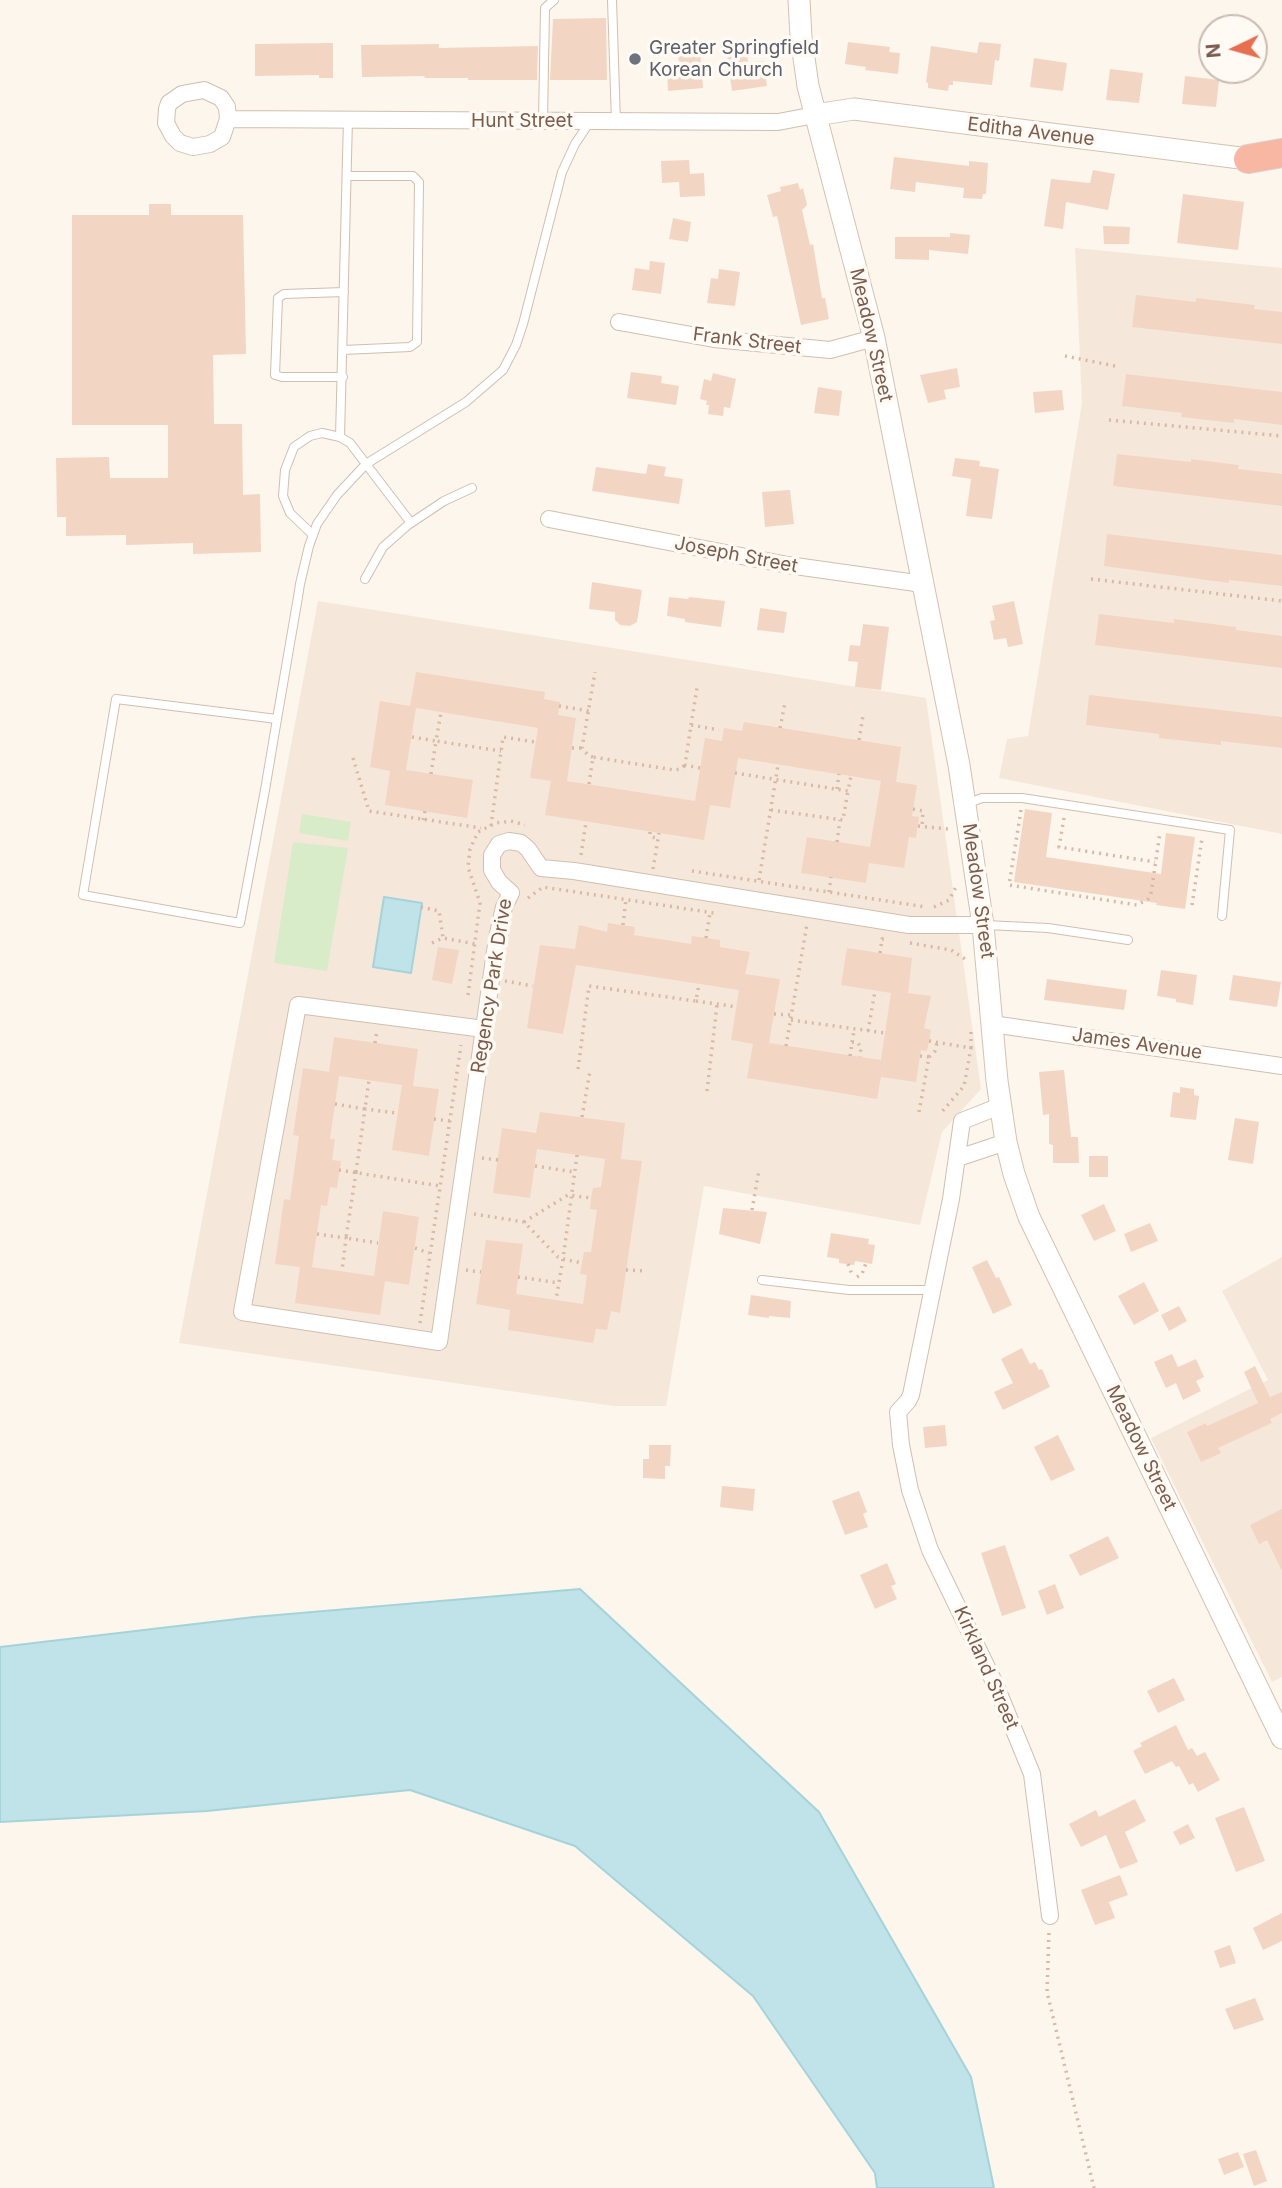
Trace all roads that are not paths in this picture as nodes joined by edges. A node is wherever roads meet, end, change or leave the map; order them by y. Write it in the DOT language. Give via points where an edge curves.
graph roads {
  1 [pos="554,0"];
  2 [pos="612,0"];
  3 [pos="799,0"];
  4 [pos="815,115"];
  5 [pos="228,119"];
  6 [pos="348,119"];
  7 [pos="592,120"];
  8 [pos="543,122"];
  9 [pos="616,122"];
  10 [pos="1282,153"];
  11 [pos="1248,159"];
  12 [pos="347,177"];
  13 [pos="344,292"];
  14 [pos="619,322"];
  15 [pos="874,338"];
  16 [pos="343,350"];
  17 [pos="343,377"];
  18 [pos="340,437"];
  19 [pos="366,464"];
  20 [pos="472,488"];
  21 [pos="549,519"];
  22 [pos="411,523"];
  23 [pos="313,535"];
  24 [pos="365,579"];
  25 [pos="923,584"];
  26 [pos="277,719"];
  27 [pos="966,804"];
  28 [pos="1222,916"];
  29 [pos="983,925"];
  30 [pos="1128,940"];
  31 [pos="982,1024"];
  32 [pos="484,1029"];
  33 [pos="1282,1066"];
  34 [pos="1000,1106"];
  35 [pos="1006,1142"];
  36 [pos="958,1158"];
  37 [pos="762,1280"];
  38 [pos="933,1290"];
  39 [pos="1282,1738"];
  40 [pos="1050,1916"];
  1 -- 8 [label="lane" via="545,8"];
  2 -- 9 [label="lane"];
  3 -- 4 [label="street, Meadow Street" via="804,62"];
  4 -- 9 [label="street, Hunt Street" via="778,121"];
  4 -- 11 [label="street, Editha Avenue" via="854,109"];
  4 -- 15 [label="street, Meadow Street"];
  5 -- 6 [label="street, Hunt Street"];
  6 -- 8 [label="street, Hunt Street"];
  6 -- 12 [label="lane"];
  7 -- 8 [label="street, Hunt Street"];
  7 -- 9 [label="street, Hunt Street"];
  7 -- 19 [label="lane" via="562,172 523,324 508,362 466,402"];
  10 -- 11 [label="highway"];
  12 -- 13 [label="lane"];
  12 -- 16 [label="lane" via="413,177 419,182 417,342 410,347"];
  13 -- 16 [label="lane"];
  13 -- 17 [label="lane" via="278,298 275,375"];
  14 -- 15 [label="street, Frank Street" via="714,339 831,350"];
  15 -- 25 [label="street, Meadow Street"];
  16 -- 17 [label="lane"];
  17 -- 18 [label="lane"];
  18 -- 19 [label="lane"];
  18 -- 23 [label="lane" via="310,436 294,447 285,470 283,496 290,513"];
  19 -- 22 [label="lane"];
  19 -- 23 [label="lane" via="330,504"];
  20 -- 22 [label="lane"];
  21 -- 25 [label="street, Joseph Street" via="788,565"];
  22 -- 24 [label="lane" via="383,547"];
  23 -- 26 [label="lane" via="302,570"];
  25 -- 27 [label="street, Meadow Street"];
  26 -- 26 [label="lane" via="116,699 83,895 240,923"];
  27 -- 28 [label="lane" via="982,798 1022,798 1230,830"];
  27 -- 29 [label="street, Meadow Street"];
  29 -- 30 [label="lane" via="1048,928"];
  29 -- 31 [label="street, Meadow Street"];
  29 -- 32 [label="street, Regency Park Drive" via="909,925 541,868 522,843 509,841 495,848 491,858 494,876 517,897 501,917"];
  31 -- 33 [label="street, James Avenue"];
  31 -- 34 [label="street, Meadow Street"];
  32 -- 32 [label="street, Regency Park Drive" via="298,1005 242,1312 439,1342"];
  34 -- 35 [label="street, Meadow Street"];
  34 -- 36 [label="street, Kirkland Street" via="962,1121"];
  35 -- 36 [label="street"];
  35 -- 39 [label="street, Meadow Street" via="1029,1217"];
  36 -- 38 [label="street, Kirkland Street"];
  37 -- 38 [label="lane" via="849,1290"];
  38 -- 40 [label="street, Kirkland Street" via="911,1395 898,1412 909,1490 930,1550 996,1686 1032,1774"];
}
